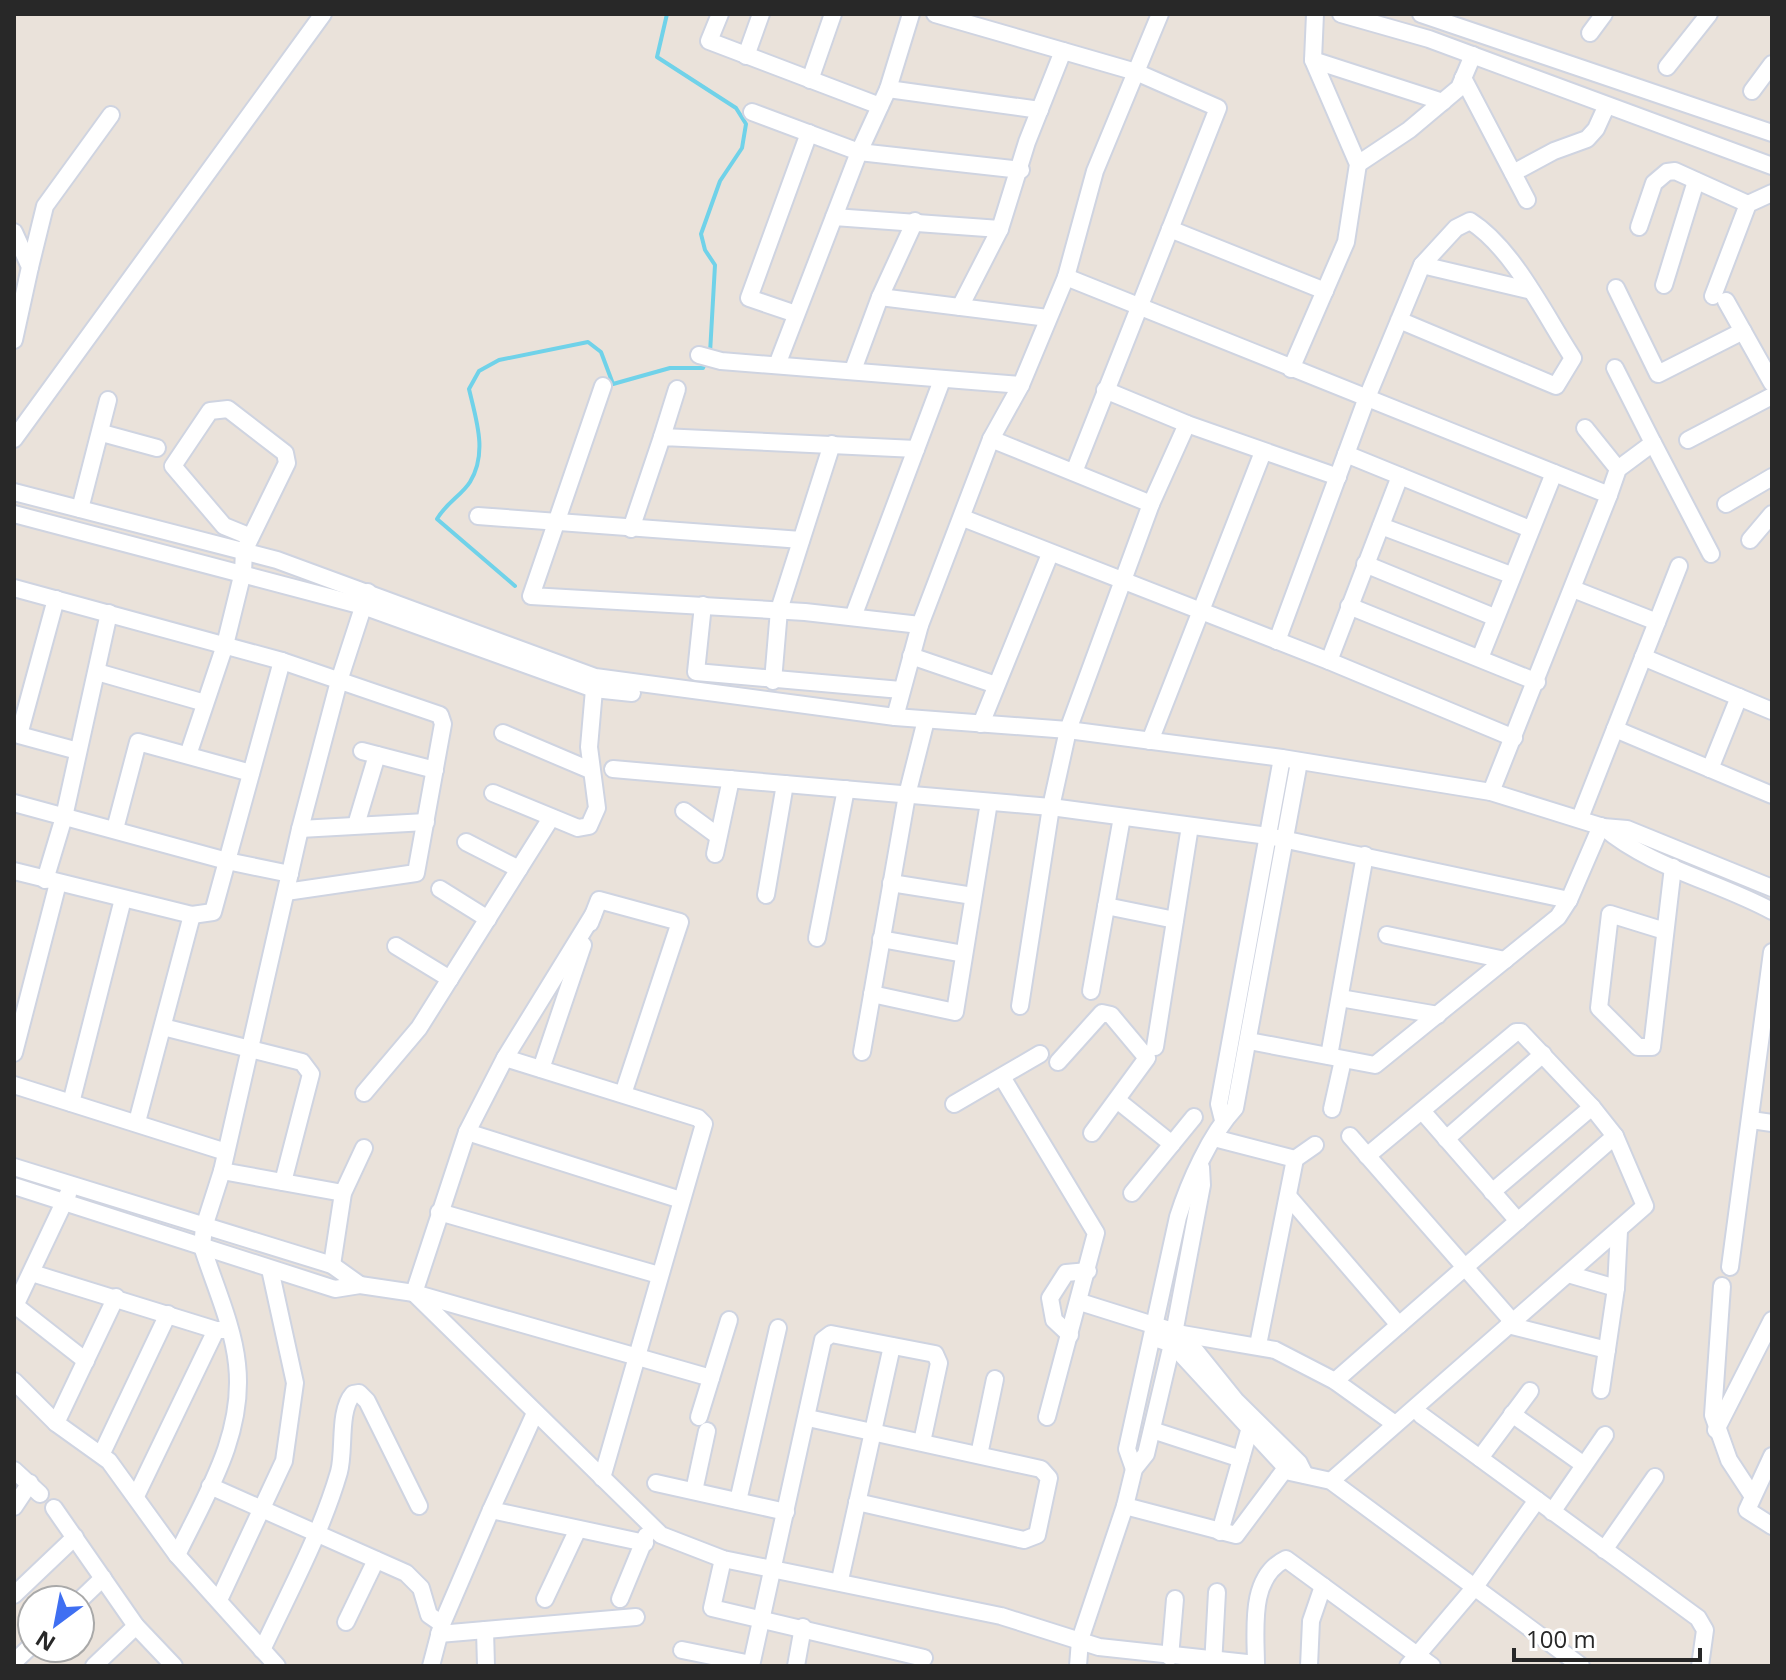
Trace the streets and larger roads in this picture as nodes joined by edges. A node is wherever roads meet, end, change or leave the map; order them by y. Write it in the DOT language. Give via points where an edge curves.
graph roads {
  1 [pos="323,14"];
  2 [pos="720,14"];
  3 [pos="761,14"];
  4 [pos="833,14"];
  5 [pos="911,14"];
  6 [pos="935,14"];
  7 [pos="1160,14"];
  8 [pos="1315,14"];
  9 [pos="1341,14"];
  10 [pos="1604,14"];
  11 [pos="1709,14"];
  12 [pos="1428,16"];
  13 [pos="1456,19"];
  14 [pos="1590,33"];
  15 [pos="1429,39"];
  16 [pos="1063,51"];
  17 [pos="1473,55"];
  18 [pos="746,56"];
  19 [pos="1313,60"];
  20 [pos="1772,64"];
  21 [pos="1667,67"];
  22 [pos="1136,72"];
  23 [pos="1463,78"];
  24 [pos="810,80"];
  25 [pos="888,89"];
  26 [pos="1752,91"];
  27 [pos="1443,102"];
  28 [pos="880,106"];
  29 [pos="1606,107"];
  30 [pos="1040,110"];
  31 [pos="752,112"];
  32 [pos="111,115"];
  33 [pos="809,133"];
  34 [pos="1772,133"];
  35 [pos="859,152"];
  36 [pos="1358,164"];
  37 [pos="1772,166"];
  38 [pos="1021,170"];
  39 [pos="1513,173"];
  40 [pos="1696,181"];
  41 [pos="1772,193"];
  42 [pos="1527,200"];
  43 [pos="1748,204"];
  44 [pos="834,217"];
  45 [pos="915,221"];
  46 [pos="1639,227"];
  47 [pos="1000,229"];
  48 [pos="1170,229"];
  49 [pos="14,232"];
  50 [pos="1422,265"];
  51 [pos="30,267"];
  52 [pos="1066,277"];
  53 [pos="1664,285"];
  54 [pos="1616,288"];
  55 [pos="1528,290"];
  56 [pos="1325,291"];
  57 [pos="880,297"];
  58 [pos="960,307"];
  59 [pos="1138,307"];
  60 [pos="796,314"];
  61 [pos="1048,318"];
  62 [pos="1399,320"];
  63 [pos="1743,331"];
  64 [pos="14,340"];
  65 [pos="699,355"];
  66 [pos="777,365"];
  67 [pos="1615,368"];
  68 [pos="1291,369"];
  69 [pos="853,370"];
  70 [pos="942,380"];
  71 [pos="1772,383"];
  72 [pos="1021,385"];
  73 [pos="603,386"];
  74 [pos="677,389"];
  75 [pos="1105,390"];
  76 [pos="1772,396"];
  77 [pos="108,400"];
  78 [pos="1366,400"];
  79 [pos="1187,424"];
  80 [pos="1585,428"];
  81 [pos="102,433"];
  82 [pos="662,437"];
  83 [pos="14,439"];
  84 [pos="991,439"];
  85 [pos="1688,440"];
  86 [pos="1653,443"];
  87 [pos="832,444"];
  88 [pos="157,448"];
  89 [pos="916,449"];
  90 [pos="1263,452"];
  91 [pos="1346,454"];
  92 [pos="1618,469"];
  93 [pos="1074,472"];
  94 [pos="1554,473"];
  95 [pos="1400,476"];
  96 [pos="1338,477"];
  97 [pos="1772,477"];
  98 [pos="14,492"];
  99 [pos="1609,495"];
  100 [pos="1151,504"];
  101 [pos="1726,504"];
  102 [pos="80,509"];
  103 [pos="14,514"];
  104 [pos="1772,514"];
  105 [pos="478,516"];
  106 [pos="963,518"];
  107 [pos="554,524"];
  108 [pos="1381,526"];
  109 [pos="631,529"];
  110 [pos="1530,529"];
  111 [pos="801,540"];
  112 [pos="1750,540"];
  113 [pos="247,544"];
  114 [pos="1050,554"];
  115 [pos="1711,554"];
  116 [pos="1365,564"];
  117 [pos="1679,566"];
  118 [pos="243,572"];
  119 [pos="1511,575"];
  120 [pos="1122,582"];
  121 [pos="14,588"];
  122 [pos="1573,589"];
  123 [pos="56,599"];
  124 [pos="366,599"];
  125 [pos="703,605"];
  126 [pos="1349,606"];
  127 [pos="779,610"];
  128 [pos="1199,611"];
  129 [pos="109,613"];
  130 [pos="853,617"];
  131 [pos="1494,617"];
  132 [pos="1657,622"];
  133 [pos="920,625"];
  134 [pos="1277,641"];
  135 [pos="225,645"];
  136 [pos="911,656"];
  137 [pos="1643,657"];
  138 [pos="1480,658"];
  139 [pos="282,661"];
  140 [pos="1329,661"];
  141 [pos="97,672"];
  142 [pos="339,681"];
  143 [pos="773,681"];
  144 [pos="1537,682"];
  145 [pos="600,684"];
  146 [pos="996,685"];
  147 [pos="901,690"];
  148 [pos="1739,697"];
  149 [pos="205,703"];
  150 [pos="1772,711"];
  151 [pos="895,717"];
  152 [pos="926,720"];
  153 [pos="981,724"];
  154 [pos="1615,729"];
  155 [pos="1068,730"];
  156 [pos="503,733"];
  157 [pos="1514,738"];
  158 [pos="1150,741"];
  159 [pos="78,751"];
  160 [pos="188,755"];
  161 [pos="1290,760"];
  162 [pos="613,769"];
  163 [pos="1710,769"];
  164 [pos="435,770"];
  165 [pos="590,770"];
  166 [pos="251,773"];
  167 [pos="731,779"];
  168 [pos="785,784"];
  169 [pos="846,789"];
  170 [pos="1491,792"];
  171 [pos="493,793"];
  172 [pos="907,795"];
  173 [pos="1772,795"];
  174 [pos="989,802"];
  175 [pos="14,803"];
  176 [pos="1051,807"];
  177 [pos="684,811"];
  178 [pos="64,817"];
  179 [pos="1122,817"];
  180 [pos="551,818"];
  181 [pos="1580,818"];
  182 [pos="426,822"];
  183 [pos="356,825"];
  184 [pos="1190,826"];
  185 [pos="1602,826"];
  186 [pos="115,829"];
  187 [pos="300,829"];
  188 [pos="718,836"];
  189 [pos="1277,838"];
  190 [pos="466,842"];
  191 [pos="715,854"];
  192 [pos="1365,855"];
  193 [pos="227,861"];
  194 [pos="1673,867"];
  195 [pos="519,869"];
  196 [pos="14,871"];
  197 [pos="290,874"];
  198 [pos="52,881"];
  199 [pos="891,883"];
  200 [pos="1772,888"];
  201 [pos="440,889"];
  202 [pos="286,892"];
  203 [pos="766,895"];
  204 [pos="973,896"];
  205 [pos="123,899"];
  206 [pos="1569,900"];
  207 [pos="1106,906"];
  208 [pos="1772,911"];
  209 [pos="192,915"];
  210 [pos="593,915"];
  211 [pos="488,919"];
  212 [pos="1175,920"];
  213 [pos="1665,931"];
  214 [pos="1387,935"];
  215 [pos="817,938"];
  216 [pos="881,939"];
  217 [pos="396,946"];
  218 [pos="1772,952"];
  219 [pos="964,954"];
  220 [pos="1505,960"];
  221 [pos="450,979"];
  222 [pos="1091,991"];
  223 [pos="872,994"];
  224 [pos="1340,998"];
  225 [pos="1020,1006"];
  226 [pos="1438,1015"];
  227 [pos="1768,1022"];
  228 [pos="163,1027"];
  229 [pos="1249,1041"];
  230 [pos="250,1047"];
  231 [pos="1155,1047"];
  232 [pos="862,1052"];
  233 [pos="14,1053"];
  234 [pos="1040,1054"];
  235 [pos="1543,1054"];
  236 [pos="505,1058"];
  237 [pos="1336,1058"];
  238 [pos="1058,1062"];
  239 [pos="541,1069"];
  240 [pos="1002,1077"];
  241 [pos="14,1085"];
  242 [pos="364,1093"];
  243 [pos="623,1094"];
  244 [pos="1117,1100"];
  245 [pos="71,1103"];
  246 [pos="954,1104"];
  247 [pos="1592,1107"];
  248 [pos="1332,1109"];
  249 [pos="1423,1112"];
  250 [pos="1223,1120"];
  251 [pos="1751,1120"];
  252 [pos="137,1122"];
  253 [pos="1772,1123"];
  254 [pos="467,1132"];
  255 [pos="1092,1133"];
  256 [pos="1350,1136"];
  257 [pos="1615,1136"];
  258 [pos="1446,1139"];
  259 [pos="1212,1142"];
  260 [pos="1172,1144"];
  261 [pos="1315,1145"];
  262 [pos="364,1148"];
  263 [pos="226,1152"];
  264 [pos="1367,1156"];
  265 [pos="1295,1159"];
  266 [pos="14,1167"];
  267 [pos="222,1171"];
  268 [pos="283,1182"];
  269 [pos="71,1184"];
  270 [pos="14,1186"];
  271 [pos="1492,1192"];
  272 [pos="343,1193"];
  273 [pos="1132,1193"];
  274 [pos="1288,1196"];
  275 [pos="681,1200"];
  276 [pos="66,1201"];
  277 [pos="439,1212"];
  278 [pos="1518,1221"];
  279 [pos="204,1227"];
  280 [pos="1619,1231"];
  281 [pos="202,1246"];
  282 [pos="332,1265"];
  283 [pos="1465,1267"];
  284 [pos="1730,1267"];
  285 [pos="270,1269"];
  286 [pos="1088,1271"];
  287 [pos="32,1273"];
  288 [pos="1568,1274"];
  289 [pos="659,1275"];
  290 [pos="370,1286"];
  291 [pos="1722,1286"];
  292 [pos="1616,1288"];
  293 [pos="414,1293"];
  294 [pos="116,1297"];
  295 [pos="1080,1302"];
  296 [pos="15,1307"];
  297 [pos="168,1314"];
  298 [pos="729,1320"];
  299 [pos="1772,1320"];
  300 [pos="1510,1323"];
  301 [pos="1399,1325"];
  302 [pos="778,1328"];
  303 [pos="222,1330"];
  304 [pos="1168,1334"];
  305 [pos="1070,1335"];
  306 [pos="1258,1345"];
  307 [pos="892,1346"];
  308 [pos="1607,1350"];
  309 [pos="637,1356"];
  310 [pos="86,1361"];
  311 [pos="711,1378"];
  312 [pos="995,1379"];
  313 [pos="14,1381"];
  314 [pos="1335,1381"];
  315 [pos="1601,1390"];
  316 [pos="1530,1391"];
  317 [pos="535,1413"];
  318 [pos="1512,1414"];
  319 [pos="1421,1415"];
  320 [pos="1047,1417"];
  321 [pos="808,1418"];
  322 [pos="56,1423"];
  323 [pos="1395,1424"];
  324 [pos="1152,1430"];
  325 [pos="1716,1430"];
  326 [pos="1249,1431"];
  327 [pos="872,1432"];
  328 [pos="1605,1435"];
  329 [pos="922,1442"];
  330 [pos="102,1453"];
  331 [pos="979,1455"];
  332 [pos="1772,1456"];
  333 [pos="1480,1458"];
  334 [pos="1241,1459"];
  335 [pos="1584,1465"];
  336 [pos="1286,1468"];
  337 [pos="1134,1469"];
  338 [pos="14,1470"];
  339 [pos="1305,1475"];
  340 [pos="1655,1477"];
  341 [pos="602,1478"];
  342 [pos="1331,1481"];
  343 [pos="656,1483"];
  344 [pos="210,1486"];
  345 [pos="694,1491"];
  346 [pos="137,1494"];
  347 [pos="1752,1495"];
  348 [pos="1537,1500"];
  349 [pos="738,1501"];
  350 [pos="857,1502"];
  351 [pos="419,1506"];
  352 [pos="1125,1506"];
  353 [pos="14,1507"];
  354 [pos="54,1508"];
  355 [pos="262,1510"];
  356 [pos="491,1510"];
  357 [pos="786,1512"];
  358 [pos="1552,1512"];
  359 [pos="648,1523"];
  360 [pos="1772,1526"];
  361 [pos="578,1529"];
  362 [pos="1220,1532"];
  363 [pos="316,1534"];
  364 [pos="75,1537"];
  365 [pos="645,1543"];
  366 [pos="1604,1550"];
  367 [pos="177,1555"];
  368 [pos="723,1559"];
  369 [pos="376,1560"];
  370 [pos="770,1566"];
  371 [pos="103,1578"];
  372 [pos="840,1580"];
  373 [pos="96,1585"];
  374 [pos="1323,1586"];
  375 [pos="1474,1588"];
  376 [pos="1217,1592"];
  377 [pos="14,1595"];
  378 [pos="545,1599"];
  379 [pos="620,1599"];
  380 [pos="1175,1599"];
  381 [pos="219,1600"];
  382 [pos="636,1617"];
  383 [pos="760,1617"];
  384 [pos="346,1622"];
  385 [pos="136,1626"];
  386 [pos="443,1627"];
  387 [pos="803,1627"];
  388 [pos="477,1631"];
  389 [pos="1080,1640"];
  390 [pos="262,1650"];
  391 [pos="682,1650"];
  392 [pos="1170,1657"];
  393 [pos="924,1658"];
  394 [pos="1411,1660"];
  395 [pos="1214,1663"];
  396 [pos="751,1665"];
  397 [pos="1256,1665"];
  398 [pos="94,1666"];
  399 [pos="174,1666"];
  400 [pos="277,1666"];
  401 [pos="431,1666"];
  402 [pos="486,1666"];
  403 [pos="796,1666"];
  404 [pos="1078,1666"];
  405 [pos="1309,1666"];
  406 [pos="1432,1666"];
  407 [pos="1581,1666"];
  408 [pos="1700,1666"];
  1 -- 83 [label="street"];
  2 -- 18 [label="street" via="709,41"];
  3 -- 18 [label="street"];
  4 -- 24 [label="street"];
  5 -- 25 [label="street"];
  6 -- 16 [label="street"];
  7 -- 22 [label="street"];
  8 -- 19 [label="street"];
  9 -- 15 [label="street"];
  10 -- 14 [label="street"];
  11 -- 21 [label="street"];
  12 -- 13 [label="street"];
  12 -- 15 [label="street"];
  13 -- 34 [label="street"];
  15 -- 17 [label="street"];
  16 -- 22 [label="street"];
  16 -- 30 [label="street"];
  17 -- 23 [label="street"];
  17 -- 29 [label="street"];
  18 -- 24 [label="street"];
  19 -- 27 [label="street"];
  19 -- 36 [label="street"];
  20 -- 26 [label="street"];
  22 -- 48 [label="street" via="1218,108"];
  22 -- 52 [label="street" via="1095,171"];
  23 -- 27 [label="street"];
  23 -- 39 [label="street"];
  24 -- 28 [label="street"];
  25 -- 28 [label="street"];
  25 -- 30 [label="street"];
  27 -- 36 [label="street"];
  28 -- 35 [label="street"];
  29 -- 37 [label="street"];
  29 -- 39 [label="street" via="1587,139"];
  30 -- 38 [label="street"];
  31 -- 33 [label="street"];
  32 -- 51 [label="street" via="45,206"];
  33 -- 35 [label="street"];
  33 -- 60 [label="street" via="749,298"];
  35 -- 38 [label="street"];
  35 -- 44 [label="street"];
  36 -- 56 [label="street" via="1346,242"];
  38 -- 47 [label="street"];
  39 -- 42 [label="street"];
  40 -- 43 [label="street"];
  40 -- 46 [label="street" via="1675,171 1661,175"];
  40 -- 53 [label="street"];
  41 -- 43 [label="street"];
  43 -- 63 [label="street" via="1720,298"];
  44 -- 45 [label="street"];
  44 -- 60 [label="street"];
  45 -- 47 [label="street"];
  45 -- 57 [label="street"];
  47 -- 58 [label="street"];
  48 -- 56 [label="street"];
  48 -- 59 [label="street"];
  49 -- 51 [label="street"];
  50 -- 55 [label="street"];
  50 -- 55 [label="street" via="1456,228 1470,221 1507,255"];
  50 -- 62 [label="street"];
  51 -- 64 [label="street"];
  52 -- 59 [label="street"];
  52 -- 61 [label="street"];
  54 -- 63 [label="street" via="1658,374"];
  55 -- 62 [label="street" via="1573,358 1556,386"];
  56 -- 68 [label="street"];
  57 -- 58 [label="street"];
  57 -- 69 [label="street"];
  58 -- 61 [label="street"];
  59 -- 68 [label="street"];
  59 -- 75 [label="street"];
  60 -- 66 [label="street"];
  61 -- 72 [label="street"];
  62 -- 78 [label="street"];
  63 -- 71 [label="street"];
  65 -- 66 [label="street"];
  66 -- 69 [label="street"];
  67 -- 86 [label="street"];
  68 -- 78 [label="street"];
  69 -- 70 [label="street"];
  70 -- 72 [label="street"];
  70 -- 89 [label="street"];
  72 -- 84 [label="street"];
  73 -- 107 [label="street"];
  74 -- 82 [label="street"];
  75 -- 79 [label="street"];
  75 -- 93 [label="street"];
  76 -- 85 [label="street"];
  77 -- 81 [label="street"];
  78 -- 91 [label="street"];
  78 -- 94 [label="street"];
  79 -- 90 [label="street"];
  79 -- 100 [label="street"];
  80 -- 92 [label="street"];
  81 -- 88 [label="street"];
  81 -- 102 [label="street"];
  82 -- 87 [label="street"];
  82 -- 109 [label="street"];
  84 -- 93 [label="street"];
  84 -- 106 [label="street"];
  86 -- 92 [label="street"];
  86 -- 115 [label="street"];
  87 -- 89 [label="street"];
  87 -- 111 [label="street"];
  89 -- 130 [label="street"];
  90 -- 96 [label="street"];
  90 -- 128 [label="street"];
  91 -- 95 [label="street"];
  91 -- 96 [label="street"];
  92 -- 99 [label="street"];
  93 -- 100 [label="street"];
  94 -- 99 [label="street"];
  94 -- 110 [label="street"];
  95 -- 108 [label="street"];
  95 -- 110 [label="street"];
  96 -- 134 [label="street"];
  97 -- 101 [label="street"];
  98 -- 102 [label="street"];
  99 -- 122 [label="street"];
  100 -- 120 [label="street"];
  102 -- 113 [label="street"];
  103 -- 118 [label="street"];
  104 -- 112 [label="street"];
  105 -- 107 [label="street"];
  106 -- 114 [label="street"];
  106 -- 133 [label="street"];
  107 -- 109 [label="street"];
  107 -- 125 [label="street" via="531,596"];
  108 -- 116 [label="street"];
  108 -- 119 [label="street"];
  109 -- 111 [label="street"];
  110 -- 119 [label="street"];
  111 -- 127 [label="street"];
  113 -- 113 [label="street" via="288,458 228,409 217,408 173,466 224,526"];
  113 -- 118 [label="street"];
  113 -- 124 [label="street"];
  114 -- 120 [label="street"];
  114 -- 146 [label="street"];
  116 -- 126 [label="street"];
  116 -- 131 [label="street"];
  117 -- 132 [label="street"];
  118 -- 124 [label="street"];
  118 -- 135 [label="street"];
  119 -- 131 [label="street"];
  120 -- 128 [label="street"];
  120 -- 155 [label="street"];
  121 -- 123 [label="street"];
  122 -- 132 [label="street"];
  122 -- 144 [label="street"];
  123 -- 129 [label="street"];
  123 -- 159 [label="street" via="19,735"];
  124 -- 142 [label="street"];
  124 -- 145 [label="street"];
  125 -- 127 [label="street"];
  125 -- 143 [label="street" via="696,672"];
  126 -- 138 [label="street"];
  126 -- 140 [label="street"];
  127 -- 130 [label="street"];
  127 -- 143 [label="street"];
  128 -- 134 [label="street"];
  128 -- 158 [label="street"];
  129 -- 135 [label="street"];
  129 -- 141 [label="street"];
  130 -- 133 [label="street"];
  131 -- 138 [label="street"];
  132 -- 137 [label="street"];
  133 -- 136 [label="street"];
  134 -- 140 [label="street"];
  135 -- 139 [label="street"];
  135 -- 149 [label="street"];
  136 -- 146 [label="street"];
  136 -- 147 [label="street"];
  137 -- 148 [label="street"];
  137 -- 154 [label="street"];
  138 -- 144 [label="street"];
  139 -- 142 [label="street"];
  139 -- 166 [label="street"];
  140 -- 157 [label="street"];
  141 -- 149 [label="street"];
  141 -- 159 [label="street"];
  142 -- 164 [label="street" via="440,715"];
  142 -- 187 [label="street"];
  143 -- 147 [label="street"];
  144 -- 157 [label="street"];
  145 -- 151 [label="street"];
  145 -- 165 [label="street"];
  146 -- 153 [label="street"];
  147 -- 151 [label="street"];
  148 -- 150 [label="street"];
  148 -- 163 [label="street"];
  149 -- 160 [label="street"];
  151 -- 152 [label="street"];
  152 -- 153 [label="street"];
  152 -- 172 [label="street"];
  153 -- 155 [label="street"];
  154 -- 163 [label="street"];
  154 -- 181 [label="street"];
  155 -- 158 [label="street"];
  155 -- 176 [label="street"];
  156 -- 165 [label="street"];
  157 -- 170 [label="street"];
  158 -- 161 [label="street"];
  159 -- 178 [label="street"];
  160 -- 166 [label="street"];
  160 -- 186 [label="street" via="138,742"];
  161 -- 170 [label="street"];
  161 -- 189 [label="street"];
  162 -- 167 [label="street"];
  163 -- 173 [label="street"];
  164 -- 182 [label="street"];
  164 -- 183 [label="street" via="370,753"];
  165 -- 180 [label="street" via="597,808 589,826 578,828"];
  166 -- 193 [label="street"];
  167 -- 168 [label="street"];
  167 -- 188 [label="street"];
  168 -- 169 [label="street"];
  168 -- 203 [label="street"];
  169 -- 172 [label="street"];
  169 -- 215 [label="street"];
  170 -- 181 [label="street"];
  171 -- 180 [label="street"];
  172 -- 174 [label="street"];
  172 -- 199 [label="street"];
  174 -- 176 [label="street"];
  174 -- 204 [label="street"];
  175 -- 178 [label="street"];
  176 -- 179 [label="street"];
  176 -- 225 [label="street"];
  177 -- 188 [label="street"];
  178 -- 186 [label="street"];
  178 -- 198 [label="street"];
  179 -- 184 [label="street"];
  179 -- 207 [label="street"];
  180 -- 195 [label="street"];
  181 -- 185 [label="street"];
  182 -- 183 [label="street"];
  182 -- 202 [label="street" via="419,868 411,876"];
  183 -- 187 [label="street"];
  184 -- 189 [label="street"];
  184 -- 212 [label="street"];
  185 -- 194 [label="street" via="1625,845"];
  185 -- 200 [label="street" via="1627,829"];
  185 -- 206 [label="street"];
  186 -- 193 [label="street"];
  187 -- 197 [label="street"];
  188 -- 191 [label="street"];
  189 -- 192 [label="street"];
  189 -- 229 [label="street"];
  189 -- 250 [label="street" via="1219,1104"];
  190 -- 195 [label="street"];
  192 -- 206 [label="street"];
  192 -- 224 [label="street"];
  193 -- 197 [label="street"];
  193 -- 209 [label="street" via="213,912"];
  194 -- 208 [label="street"];
  194 -- 213 [label="street"];
  195 -- 211 [label="street"];
  196 -- 198 [label="street"];
  197 -- 202 [label="street"];
  198 -- 205 [label="street"];
  198 -- 233 [label="street"];
  199 -- 204 [label="street"];
  199 -- 216 [label="street"];
  201 -- 211 [label="street"];
  202 -- 230 [label="street"];
  204 -- 219 [label="street"];
  205 -- 209 [label="street"];
  205 -- 245 [label="street"];
  206 -- 220 [label="street" via="1558,917"];
  207 -- 212 [label="street"];
  207 -- 222 [label="street"];
  209 -- 228 [label="street"];
  210 -- 236 [label="street"];
  210 -- 239 [label="street"];
  210 -- 243 [label="street" via="599,900 680,922"];
  211 -- 221 [label="street"];
  212 -- 231 [label="street"];
  213 -- 213 [label="street" via="1652,1047 1638,1047 1599,1008 1610,914"];
  214 -- 220 [label="street"];
  216 -- 219 [label="street"];
  216 -- 223 [label="street"];
  217 -- 221 [label="street"];
  218 -- 227 [label="street"];
  219 -- 223 [label="street" via="955,1012"];
  220 -- 226 [label="street"];
  221 -- 242 [label="street" via="405,1048"];
  223 -- 232 [label="street"];
  224 -- 226 [label="street"];
  224 -- 237 [label="street"];
  226 -- 237 [label="street" via="1375,1065"];
  227 -- 251 [label="street"];
  228 -- 230 [label="street"];
  228 -- 252 [label="street"];
  229 -- 237 [label="street"];
  229 -- 250 [label="street" via="1235,1108"];
  230 -- 263 [label="street"];
  230 -- 268 [label="street" via="302,1062 311,1074"];
  234 -- 240 [label="street"];
  235 -- 247 [label="street"];
  235 -- 249 [label="street" via="1516,1032"];
  235 -- 258 [label="street"];
  236 -- 239 [label="street"];
  236 -- 254 [label="street"];
  237 -- 248 [label="street"];
  238 -- 244 [label="street" via="1098,1015 1111,1015 1147,1060"];
  239 -- 243 [label="street"];
  240 -- 246 [label="street"];
  240 -- 286 [label="street" via="1094,1225 1096,1244"];
  241 -- 245 [label="street"];
  243 -- 275 [label="street" via="704,1124"];
  244 -- 255 [label="street"];
  244 -- 260 [label="street"];
  245 -- 252 [label="street"];
  247 -- 257 [label="street"];
  247 -- 271 [label="street"];
  249 -- 258 [label="street"];
  249 -- 264 [label="street"];
  250 -- 259 [label="street"];
  251 -- 253 [label="street"];
  251 -- 284 [label="street"];
  252 -- 263 [label="street"];
  254 -- 275 [label="street"];
  254 -- 277 [label="street"];
  256 -- 264 [label="street"];
  257 -- 278 [label="street"];
  257 -- 280 [label="street" via="1645,1202"];
  258 -- 271 [label="street"];
  259 -- 260 [label="street" via="1189,1122"];
  259 -- 265 [label="street"];
  259 -- 304 [label="street" via="1201,1167 1202,1185"];
  260 -- 273 [label="street"];
  261 -- 265 [label="street"];
  262 -- 272 [label="street"];
  263 -- 267 [label="street"];
  264 -- 283 [label="street"];
  265 -- 274 [label="street"];
  266 -- 269 [label="street"];
  267 -- 268 [label="street"];
  267 -- 279 [label="street"];
  268 -- 272 [label="street"];
  269 -- 276 [label="street"];
  269 -- 279 [label="street"];
  270 -- 276 [label="street"];
  271 -- 278 [label="street"];
  272 -- 282 [label="street"];
  274 -- 301 [label="street"];
  274 -- 306 [label="street"];
  275 -- 289 [label="street"];
  276 -- 281 [label="street"];
  276 -- 287 [label="street"];
  277 -- 289 [label="street"];
  277 -- 293 [label="street"];
  278 -- 283 [label="street"];
  279 -- 281 [label="street"];
  279 -- 282 [label="street"];
  280 -- 288 [label="street"];
  280 -- 292 [label="street"];
  281 -- 285 [label="street"];
  281 -- 303 [label="street"];
  282 -- 290 [label="street"];
  283 -- 300 [label="street"];
  283 -- 301 [label="street"];
  285 -- 290 [label="street" via="335,1289"];
  285 -- 355 [label="street" via="295,1383 284,1461"];
  286 -- 295 [label="street"];
  286 -- 305 [label="street" via="1066,1273 1050,1298 1054,1320"];
  287 -- 294 [label="street"];
  287 -- 296 [label="street"];
  288 -- 292 [label="street"];
  288 -- 300 [label="street"];
  289 -- 309 [label="street"];
  290 -- 293 [label="street"];
  291 -- 325 [label="street" via="1711,1399"];
  292 -- 308 [label="street"];
  293 -- 309 [label="street"];
  293 -- 317 [label="street"];
  294 -- 297 [label="street"];
  294 -- 310 [label="street"];
  295 -- 304 [label="street"];
  295 -- 305 [label="street"];
  296 -- 310 [label="street"];
  297 -- 303 [label="street"];
  297 -- 330 [label="street"];
  298 -- 311 [label="street"];
  299 -- 325 [label="street"];
  300 -- 308 [label="street"];
  300 -- 323 [label="street"];
  301 -- 314 [label="street"];
  302 -- 349 [label="street"];
  303 -- 344 [label="street" via="237,1364 235,1409 230,1446"];
  303 -- 346 [label="street"];
  304 -- 306 [label="street"];
  304 -- 324 [label="street"];
  304 -- 326 [label="street"];
  304 -- 337 [label="street" via="1127,1449"];
  304 -- 339 [label="street" via="1299,1463"];
  305 -- 320 [label="street"];
  306 -- 314 [label="street"];
  307 -- 321 [label="street" via="831,1334 823,1340"];
  307 -- 327 [label="street"];
  307 -- 329 [label="street" via="935,1354 939,1363"];
  308 -- 315 [label="street"];
  309 -- 311 [label="street"];
  309 -- 341 [label="street"];
  310 -- 322 [label="street"];
  311 -- 345 [label="street"];
  312 -- 331 [label="street"];
  313 -- 322 [label="street"];
  314 -- 323 [label="street"];
  316 -- 318 [label="street"];
  317 -- 341 [label="street"];
  317 -- 356 [label="street"];
  318 -- 333 [label="street"];
  318 -- 335 [label="street"];
  319 -- 333 [label="street"];
  321 -- 327 [label="street"];
  321 -- 357 [label="street"];
  322 -- 330 [label="street"];
  323 -- 342 [label="street"];
  324 -- 334 [label="street"];
  324 -- 337 [label="street" via="1146,1454"];
  325 -- 347 [label="street"];
  326 -- 334 [label="street"];
  326 -- 336 [label="street"];
  327 -- 329 [label="street"];
  327 -- 350 [label="street"];
  328 -- 335 [label="street"];
  329 -- 331 [label="street"];
  330 -- 346 [label="street"];
  331 -- 350 [label="street" via="1047,1473 1037,1535 1031,1539"];
  332 -- 347 [label="street"];
  333 -- 348 [label="street"];
  334 -- 362 [label="street"];
  335 -- 358 [label="street"];
  336 -- 339 [label="street"];
  336 -- 362 [label="street" via="1243,1529 1231,1535"];
  337 -- 352 [label="street"];
  338 -- 353 [label="street" via="35,1489"];
  339 -- 342 [label="street"];
  340 -- 366 [label="street"];
  341 -- 359 [label="street"];
  342 -- 375 [label="street"];
  343 -- 345 [label="street"];
  344 -- 355 [label="street"];
  344 -- 367 [label="street"];
  345 -- 349 [label="street"];
  346 -- 367 [label="street"];
  347 -- 360 [label="street" via="1747,1510"];
  348 -- 358 [label="street"];
  348 -- 375 [label="street"];
  349 -- 357 [label="street"];
  350 -- 372 [label="street"];
  351 -- 363 [label="street" via="367,1401 353,1394 338,1473"];
  352 -- 362 [label="street"];
  352 -- 389 [label="street"];
  354 -- 364 [label="street"];
  355 -- 363 [label="street"];
  355 -- 381 [label="street"];
  356 -- 361 [label="street"];
  356 -- 386 [label="street"];
  357 -- 370 [label="street"];
  358 -- 366 [label="street"];
  359 -- 365 [label="street"];
  359 -- 368 [label="street" via="661,1535"];
  361 -- 365 [label="street"];
  361 -- 378 [label="street"];
  363 -- 369 [label="street"];
  363 -- 390 [label="street"];
  364 -- 371 [label="street"];
  364 -- 377 [label="street"];
  365 -- 379 [label="street"];
  366 -- 408 [label="street" via="1703,1624"];
  367 -- 381 [label="street"];
  368 -- 370 [label="street"];
  368 -- 383 [label="street" via="712,1608"];
  369 -- 384 [label="street"];
  369 -- 386 [label="street" via="412,1578 421,1588 429,1615"];
  370 -- 372 [label="street"];
  370 -- 383 [label="street"];
  371 -- 373 [label="street"];
  371 -- 385 [label="street"];
  372 -- 389 [label="street" via="1001,1616"];
  374 -- 394 [label="street"];
  374 -- 397 [label="street" via="1289,1559 1279,1563 1258,1594"];
  374 -- 405 [label="street" via="1311,1621"];
  375 -- 394 [label="street"];
  375 -- 407 [label="street"];
  376 -- 395 [label="street"];
  380 -- 392 [label="street"];
  381 -- 390 [label="street"];
  382 -- 388 [label="street"];
  383 -- 387 [label="street"];
  383 -- 396 [label="street"];
  385 -- 398 [label="street"];
  385 -- 399 [label="street"];
  386 -- 388 [label="street"];
  386 -- 401 [label="street"];
  387 -- 393 [label="street"];
  387 -- 403 [label="street"];
  388 -- 402 [label="street"];
  389 -- 392 [label="street"];
  389 -- 404 [label="street"];
  390 -- 400 [label="street"];
  391 -- 396 [label="street"];
  392 -- 395 [label="street"];
  394 -- 406 [label="street"];
  395 -- 397 [label="street"];
}
